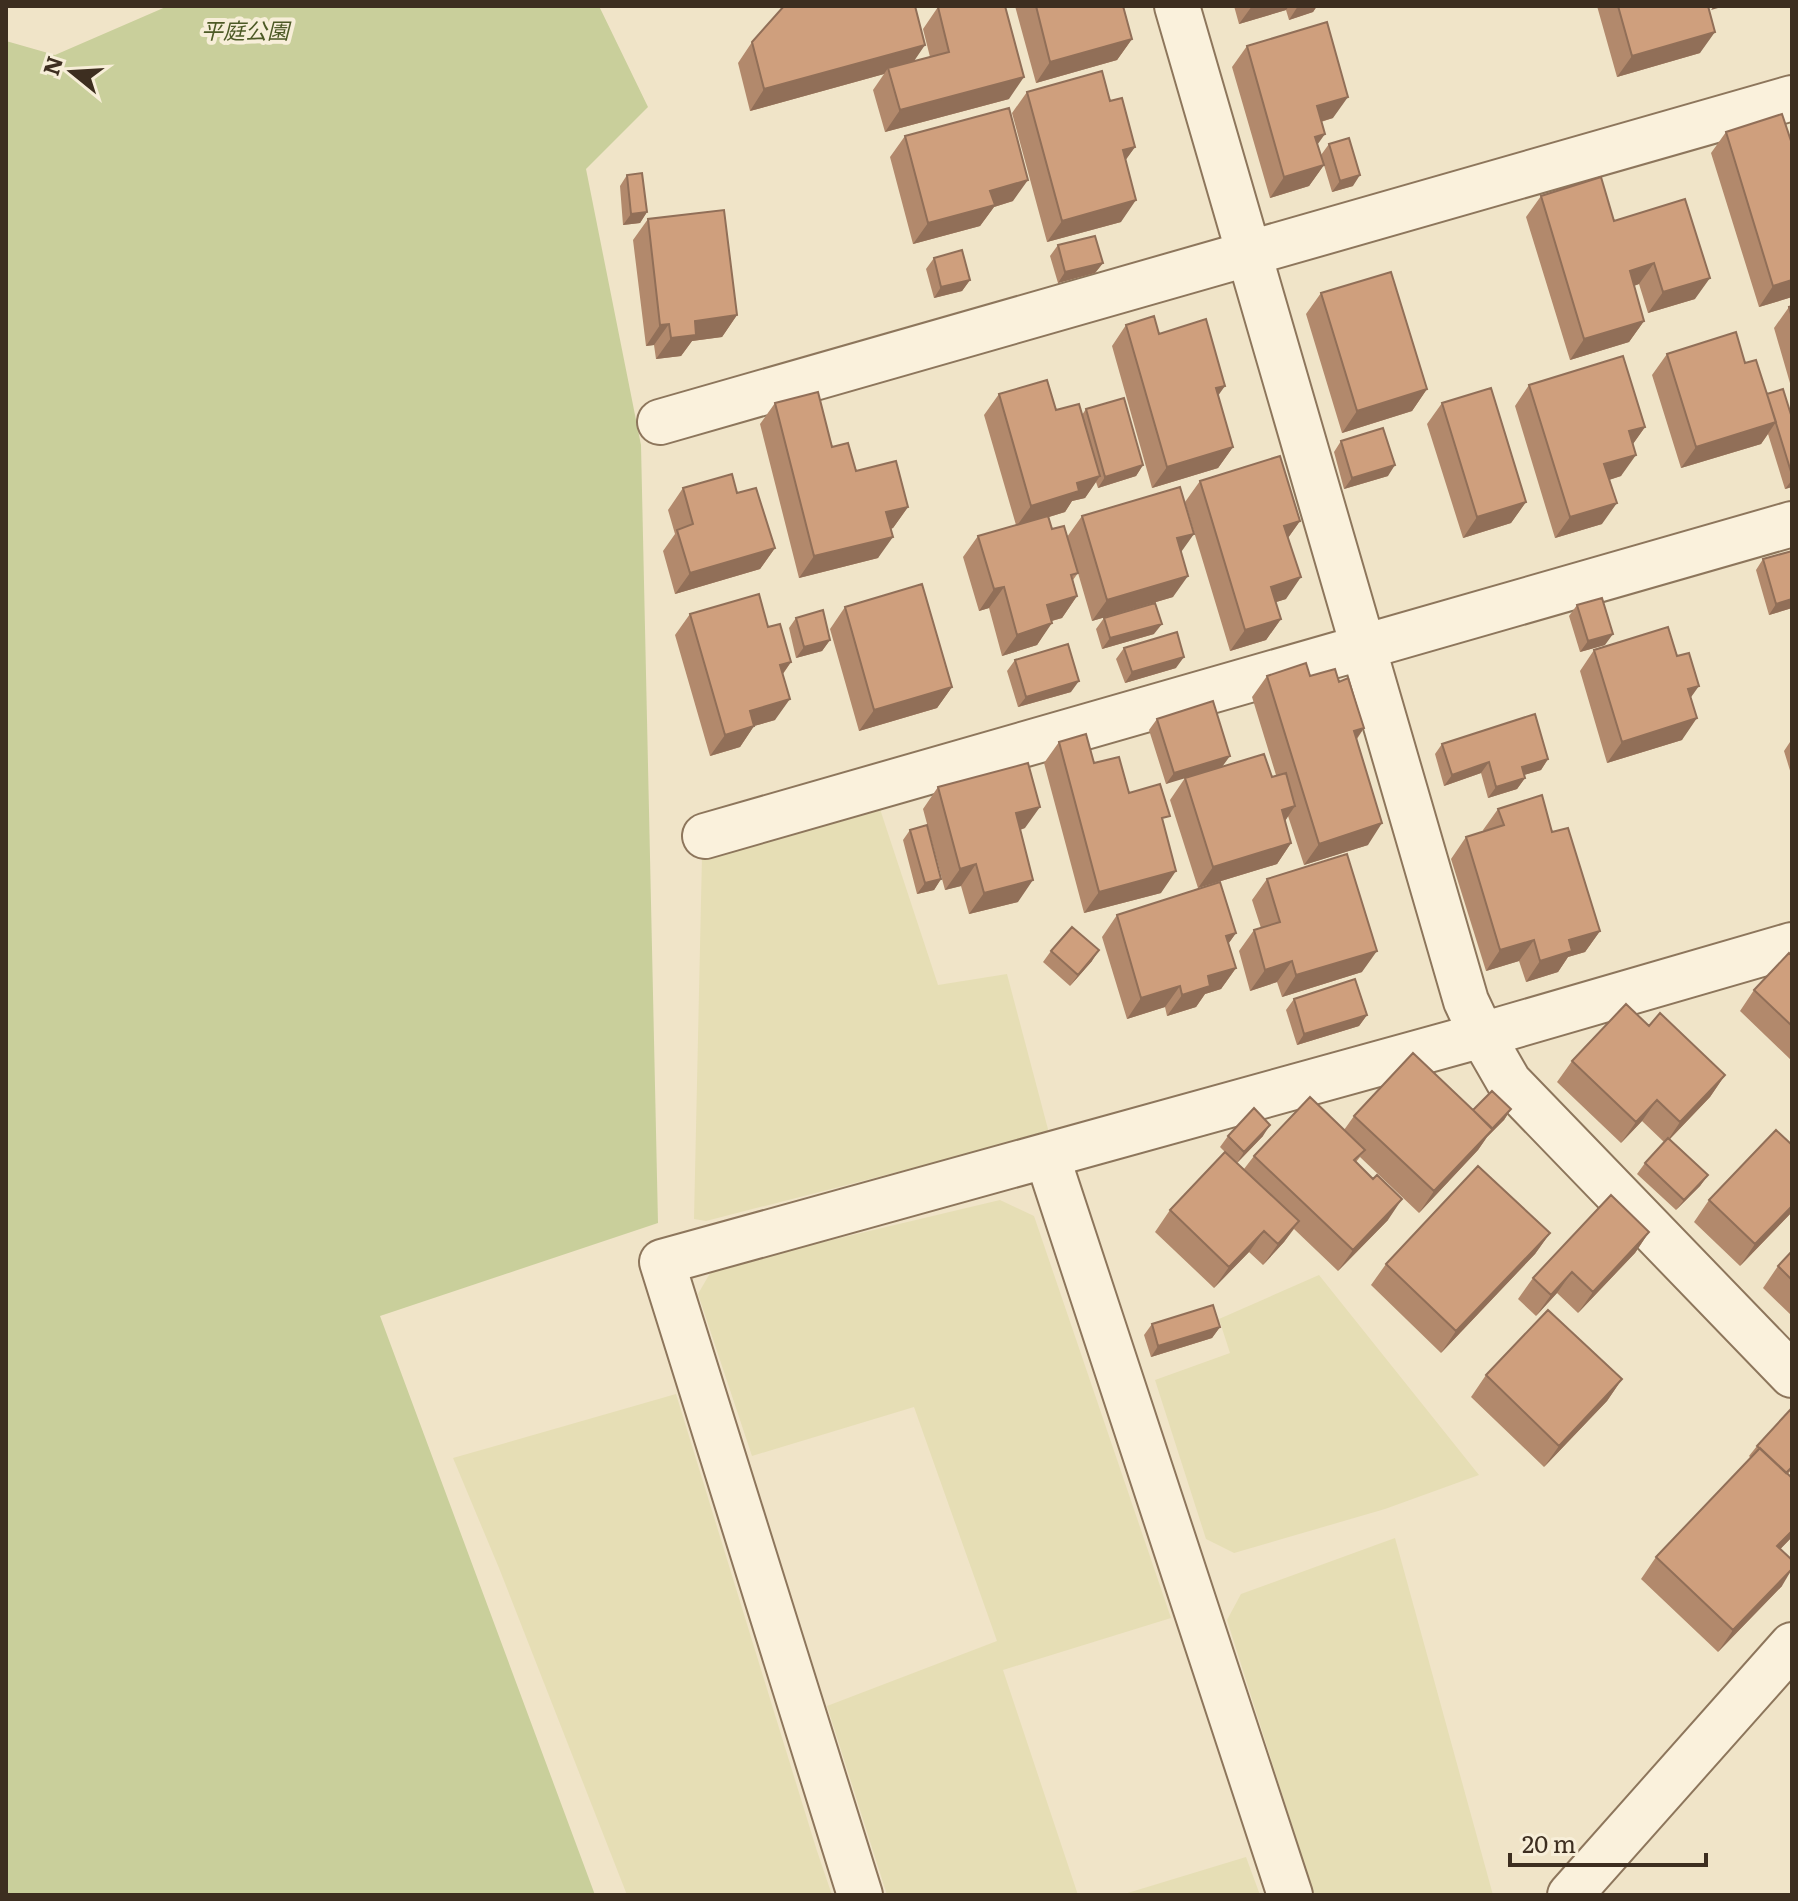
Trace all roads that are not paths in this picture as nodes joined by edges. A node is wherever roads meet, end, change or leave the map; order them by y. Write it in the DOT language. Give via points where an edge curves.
graph roads {
  1 [pos="1177,6"];
  2 [pos="1792,98"];
  3 [pos="1250,253"];
  4 [pos="660,422"];
  5 [pos="1792,524"];
  6 [pos="1366,648"];
  7 [pos="705,836"];
  8 [pos="1792,945"];
  9 [pos="1482,1035"];
  10 [pos="1047,1156"];
  11 [pos="1792,1375"];
  12 [pos="1792,1645"];
  13 [pos="860,1895"];
  14 [pos="1290,1895"];
  15 [pos="1570,1895"];
  1 -- 3 [label="street"];
  2 -- 3 [label="street"];
  3 -- 4 [label="street"];
  3 -- 6 [label="street"];
  5 -- 6 [label="street"];
  6 -- 7 [label="street"];
  6 -- 9 [label="street" via="1466,1001"];
  8 -- 9 [label="street"];
  9 -- 10 [label="street"];
  9 -- 11 [label="street" via="1509,1082"];
  10 -- 13 [label="street" via="662,1262"];
  10 -- 14 [label="street"];
  12 -- 15 [label="street"];
}
